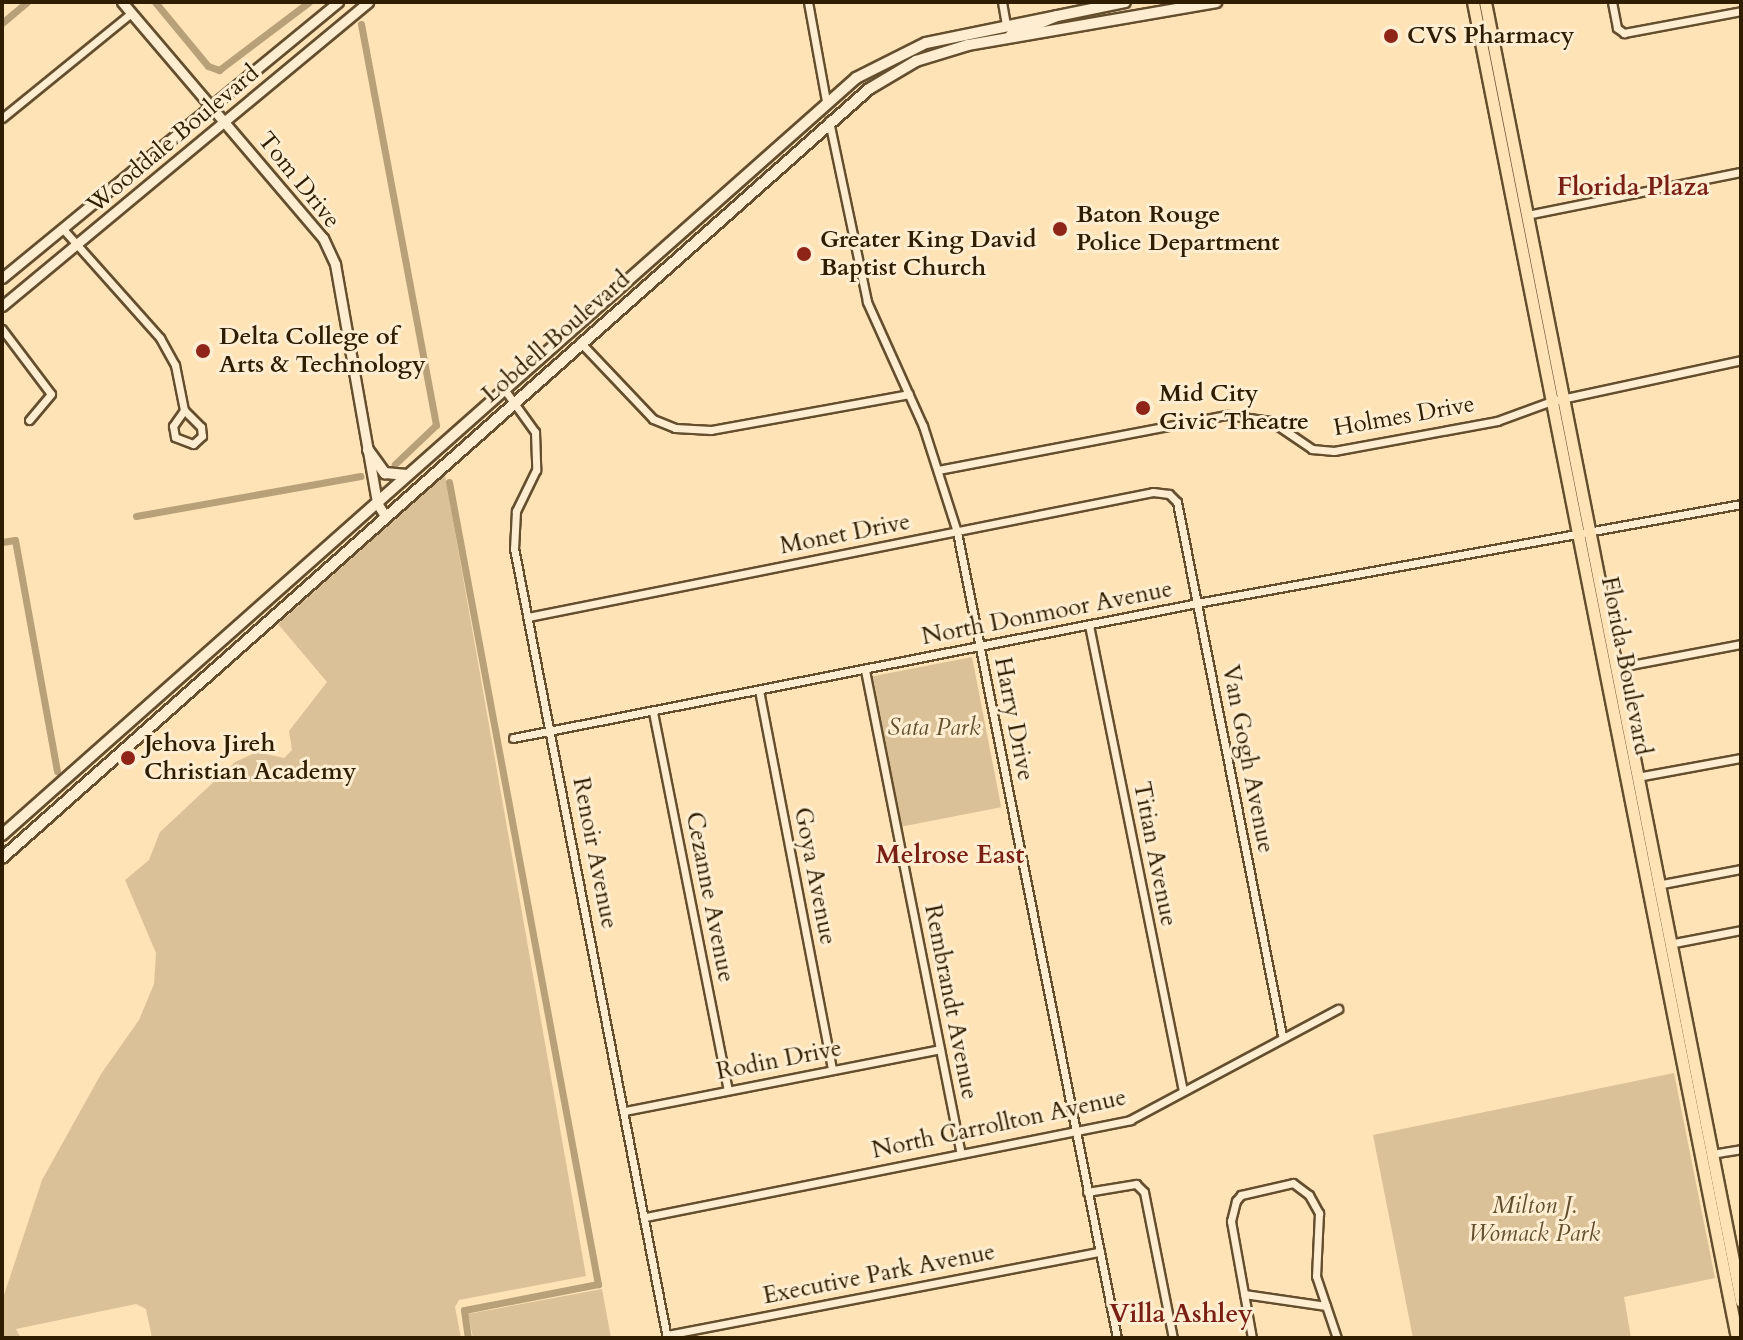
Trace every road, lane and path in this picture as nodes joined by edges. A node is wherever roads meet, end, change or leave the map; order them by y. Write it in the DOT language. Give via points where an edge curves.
graph roads {
  1 [pos="122,2"];
  2 [pos="338,2"];
  3 [pos="368,2"];
  4 [pos="808,2"];
  5 [pos="1002,2"];
  6 [pos="1125,2"];
  7 [pos="1186,2"];
  8 [pos="1473,2"];
  9 [pos="1485,2"];
  10 [pos="1612,2"];
  11 [pos="1209,3"];
  12 [pos="1741,11"];
  13 [pos="1157,12"];
  14 [pos="131,13"];
  15 [pos="1058,15"];
  16 [pos="1006,24"];
  17 [pos="1009,39"];
  18 [pos="826,101"];
  19 [pos="212,107"];
  20 [pos="2,118"];
  21 [pos="829,120"];
  22 [pos="224,121"];
  23 [pos="1503,127"];
  24 [pos="1741,172"];
  25 [pos="706,209"];
  26 [pos="1527,215"];
  27 [pos="717,220"];
  28 [pos="63,229"];
  29 [pos="77,244"];
  30 [pos="2,278"];
  31 [pos="2,306"];
  32 [pos="2,329"];
  33 [pos="580,342"];
  34 [pos="543,354"];
  35 [pos="1741,360"];
  36 [pos="553,365"];
  37 [pos="504,389"];
  38 [pos="909,394"];
  39 [pos="1557,399"];
  40 [pos="514,400"];
  41 [pos="184,410"];
  42 [pos="29,420"];
  43 [pos="368,450"];
  44 [pos="938,470"];
  45 [pos="407,475"];
  46 [pos="1566,477"];
  47 [pos="1169,494"];
  48 [pos="377,503"];
  49 [pos="1741,504"];
  50 [pos="1585,508"];
  51 [pos="385,516"];
  52 [pos="957,532"];
  53 [pos="1584,534"];
  54 [pos="304,567"];
  55 [pos="1197,603"];
  56 [pos="283,607"];
  57 [pos="528,617"];
  58 [pos="247,618"];
  59 [pos="1089,625"];
  60 [pos="258,630"];
  61 [pos="1741,644"];
  62 [pos="979,647"];
  63 [pos="1610,668"];
  64 [pos="865,670"];
  65 [pos="759,690"];
  66 [pos="159,696"];
  67 [pos="653,712"];
  68 [pos="551,731"];
  69 [pos="140,735"];
  70 [pos="513,738"];
  71 [pos="1741,758"];
  72 [pos="1632,778"];
  73 [pos="2,835"];
  74 [pos="2,858"];
  75 [pos="1741,869"];
  76 [pos="1653,886"];
  77 [pos="1741,930"];
  78 [pos="1665,945"];
  79 [pos="1338,1009"];
  80 [pos="1282,1035"];
  81 [pos="940,1049"];
  82 [pos="832,1070"];
  83 [pos="728,1090"];
  84 [pos="1183,1091"];
  85 [pos="625,1111"];
  86 [pos="1075,1131"];
  87 [pos="1741,1149"];
  88 [pos="961,1154"];
  89 [pos="1706,1154"];
  90 [pos="1087,1192"];
  91 [pos="646,1217"];
  92 [pos="1100,1252"];
  93 [pos="1244,1294"];
  94 [pos="1741,1301"];
  95 [pos="1326,1306"];
  96 [pos="667,1337"];
  97 [pos="1117,1338"];
  98 [pos="1173,1338"];
  99 [pos="1252,1338"];
  100 [pos="1337,1338"];
  101 [pos="1737,1338"];
  1 -- 14 [label="street, Tom Drive"];
  2 -- 19 [label="street, Wooddale Boulevard"];
  3 -- 22 [label="street, Wooddale Boulevard"];
  4 -- 18 [label="street"];
  5 -- 16 [label="street"];
  6 -- 15 [label="main road, Lobdell Boulevard"];
  7 -- 13 [label="main road"];
  8 -- 23 [label="main road, Florida Boulevard"];
  9 -- 23 [label="main road, Florida Boulevard"];
  10 -- 12 [label="street" via="1620,31"];
  11 -- 13 [label="main road, Lobdell Boulevard"];
  13 -- 17 [label="main road, Lobdell Boulevard"];
  14 -- 19 [label="street, Tom Drive"];
  14 -- 20 [label="street"];
  15 -- 16 [label="main road, Lobdell Boulevard"];
  15 -- 17 [label="main road" via="1046,24 1016,31"];
  16 -- 17 [label="main road"];
  16 -- 18 [label="main road, Lobdell Boulevard" via="926,43 888,59"];
  17 -- 21 [label="main road, Lobdell Boulevard" via="916,61"];
  18 -- 21 [label="main road"];
  18 -- 25 [label="main road, Lobdell Boulevard"];
  19 -- 22 [label="street, Tom Drive"];
  19 -- 28 [label="street, Wooddale Boulevard"];
  21 -- 27 [label="main road, Lobdell Boulevard"];
  21 -- 38 [label="street, Harry Drive" via="863,290"];
  22 -- 29 [label="street, Wooddale Boulevard"];
  22 -- 43 [label="street, Tom Drive" via="309,219 335,264"];
  23 -- 26 [label="main road, Florida Boulevard"];
  23 -- 39 [label="main road, Florida Boulevard"];
  24 -- 26 [label="street"];
  25 -- 27 [label="main road"];
  25 -- 34 [label="main road, Lobdell Boulevard"];
  26 -- 39 [label="main road, Florida Boulevard"];
  27 -- 33 [label="main road, Lobdell Boulevard"];
  28 -- 29 [label="street"];
  28 -- 30 [label="street, Wooddale Boulevard"];
  29 -- 31 [label="street, Wooddale Boulevard"];
  29 -- 41 [label="street" via="160,338 175,365"];
  32 -- 42 [label="street" via="51,394"];
  33 -- 36 [label="main road, Lobdell Boulevard"];
  33 -- 38 [label="street" via="653,419 675,428 711,430"];
  34 -- 36 [label="street"];
  34 -- 37 [label="main road, Lobdell Boulevard"];
  35 -- 39 [label="street, Holmes Drive"];
  36 -- 40 [label="main road, Lobdell Boulevard"];
  37 -- 40 [label="street, Renoir Avenue"];
  37 -- 45 [label="main road, Lobdell Boulevard"];
  38 -- 44 [label="street, Harry Drive"];
  39 -- 44 [label="street, Holmes Drive" via="1497,421 1334,451 1312,449 1271,421 1227,415"];
  39 -- 46 [label="main road, Florida Boulevard"];
  39 -- 50 [label="main road, Florida Boulevard"];
  40 -- 51 [label="main road, Lobdell Boulevard"];
  40 -- 57 [label="street, Renoir Avenue" via="535,432 538,453 513,530"];
  41 -- 41 [label="street" via="173,426 175,437 193,444 202,436 201,427"];
  43 -- 45 [label="main road" via="385,473"];
  43 -- 48 [label="street, Tom Drive"];
  44 -- 52 [label="street, Harry Drive"];
  45 -- 48 [label="main road, Lobdell Boulevard"];
  46 -- 50 [label="main road" via="1579,507"];
  46 -- 53 [label="main road, Florida Boulevard"];
  47 -- 52 [label="street, Monet Drive" via="1153,492"];
  47 -- 55 [label="street, Van Gogh Avenue" via="1177,502"];
  48 -- 51 [label="street, Tom Drive"];
  48 -- 54 [label="main road, Lobdell Boulevard"];
  49 -- 53 [label="street, North Donmoor Avenue"];
  50 -- 53 [label="main road, Florida Boulevard"];
  51 -- 56 [label="main road, Lobdell Boulevard"];
  52 -- 57 [label="street, Monet Drive"];
  52 -- 62 [label="street, Harry Drive"];
  53 -- 55 [label="street, North Donmoor Avenue"];
  53 -- 63 [label="main road, Florida Boulevard"];
  54 -- 56 [label="main road" via="305,575"];
  54 -- 58 [label="main road, Lobdell Boulevard"];
  55 -- 59 [label="street, North Donmoor Avenue"];
  55 -- 80 [label="street, Van Gogh Avenue"];
  56 -- 60 [label="main road, Lobdell Boulevard"];
  57 -- 68 [label="street, Renoir Avenue"];
  58 -- 60 [label="main road"];
  58 -- 66 [label="main road, Lobdell Boulevard"];
  59 -- 62 [label="street, North Donmoor Avenue"];
  59 -- 84 [label="street, Titian Avenue"];
  60 -- 69 [label="main road, Lobdell Boulevard"];
  61 -- 63 [label="street"];
  62 -- 64 [label="street, North Donmoor Avenue"];
  62 -- 86 [label="street, Harry Drive"];
  63 -- 72 [label="main road, Florida Boulevard"];
  64 -- 65 [label="street, North Donmoor Avenue"];
  64 -- 81 [label="street, Rembrandt Avenue"];
  65 -- 67 [label="street, North Donmoor Avenue"];
  65 -- 82 [label="street, Goya Avenue"];
  66 -- 69 [label="main road" via="162,708"];
  66 -- 73 [label="main road, Lobdell Boulevard"];
  67 -- 68 [label="street, North Donmoor Avenue"];
  67 -- 83 [label="street, Cezanne Avenue"];
  68 -- 70 [label="street, North Donmoor Avenue"];
  68 -- 85 [label="street, Renoir Avenue"];
  69 -- 74 [label="main road, Lobdell Boulevard"];
  71 -- 72 [label="street"];
  72 -- 76 [label="main road, Florida Boulevard"];
  75 -- 76 [label="street"];
  76 -- 78 [label="main road, Florida Boulevard"];
  77 -- 78 [label="street"];
  78 -- 89 [label="main road, Florida Boulevard"];
  79 -- 80 [label="street, North Carrollton Avenue"];
  80 -- 84 [label="street, North Carrollton Avenue"];
  81 -- 82 [label="street, Rodin Drive"];
  81 -- 88 [label="street, Rembrandt Avenue"];
  82 -- 83 [label="street, Rodin Drive"];
  83 -- 85 [label="street, Rodin Drive"];
  84 -- 86 [label="street, North Carrollton Avenue" via="1130,1120"];
  85 -- 91 [label="street, Renoir Avenue"];
  86 -- 88 [label="street, North Carrollton Avenue"];
  86 -- 90 [label="street, Harry Drive"];
  87 -- 89 [label="street"];
  88 -- 91 [label="street, North Carrollton Avenue"];
  89 -- 94 [label="main road, Florida Boulevard"];
  89 -- 101 [label="main road, Florida Boulevard"];
  90 -- 92 [label="street, Harry Drive"];
  90 -- 98 [label="street" via="1136,1184 1144,1192"];
  91 -- 96 [label="street, Renoir Avenue"];
  92 -- 96 [label="street, Executive Park Avenue"];
  92 -- 97 [label="street, Harry Drive"];
  93 -- 95 [label="street"];
  93 -- 95 [label="street" via="1231,1221 1236,1201 1241,1195 1293,1183 1309,1195 1319,1213 1315,1262"];
  93 -- 99 [label="street"];
  95 -- 100 [label="street"];
}
